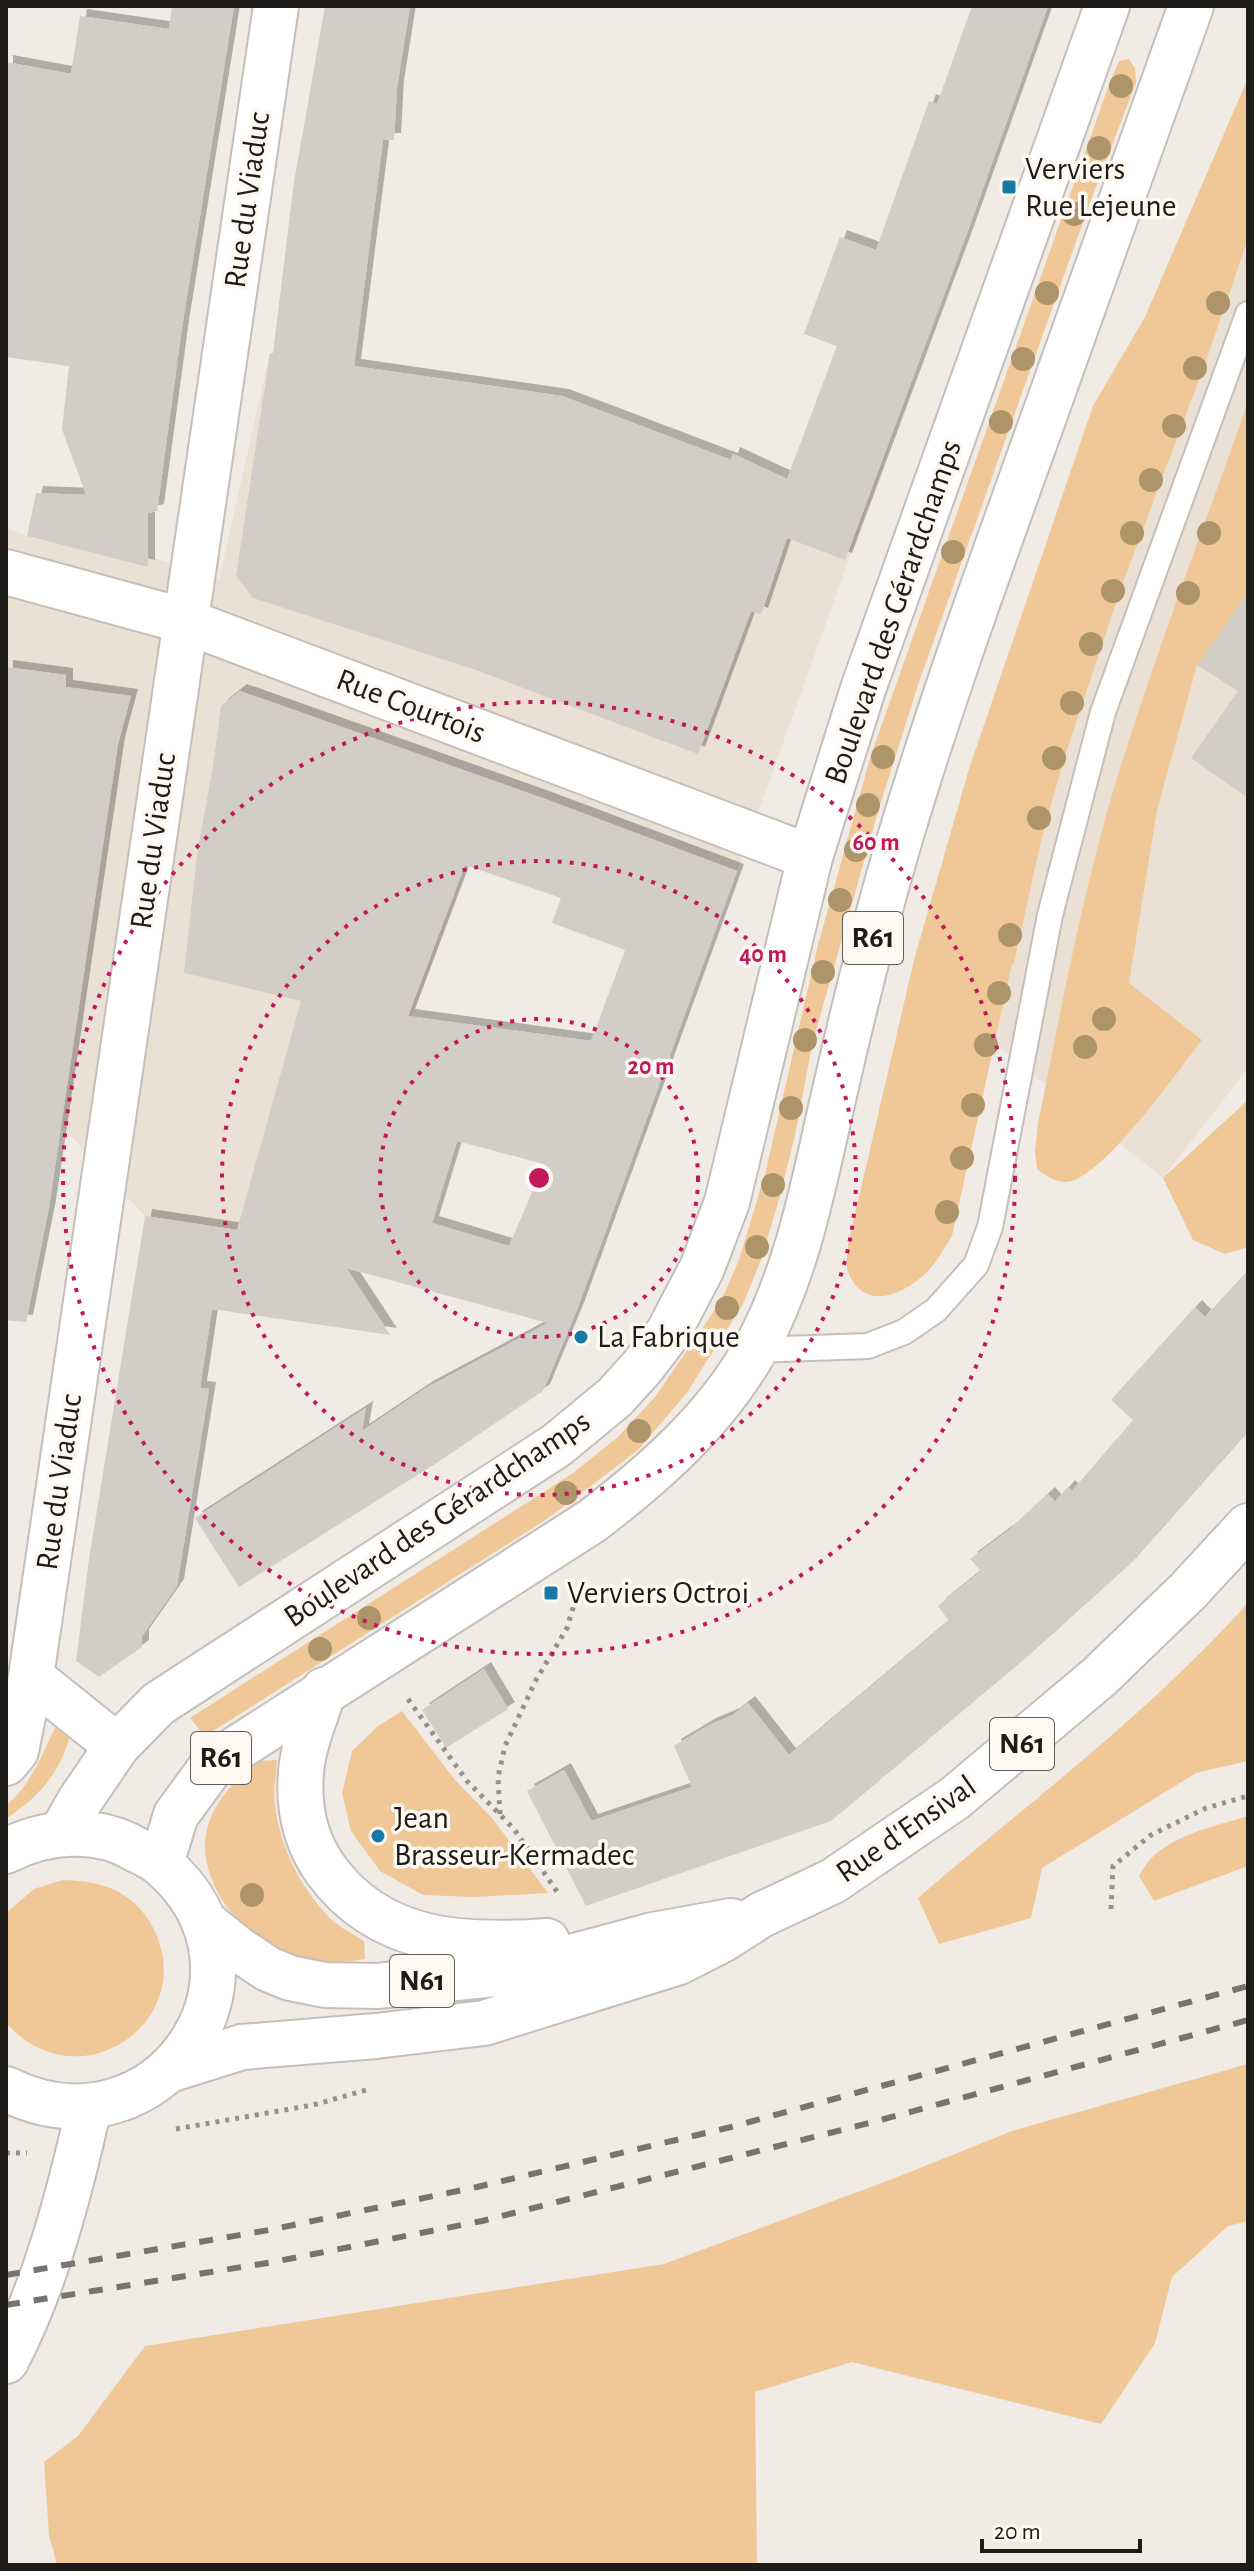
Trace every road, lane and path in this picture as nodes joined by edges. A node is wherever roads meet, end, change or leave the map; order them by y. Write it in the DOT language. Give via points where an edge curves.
graph roads {
  1 [pos="276,6"];
  2 [pos="1107,6"];
  3 [pos="1191,6"];
  4 [pos="1248,314"];
  5 [pos="6,572"];
  6 [pos="185,621"];
  7 [pos="810,857"];
  8 [pos="755,1350"];
  9 [pos="1248,1526"];
  10 [pos="578,1588"];
  11 [pos="31,1677"];
  12 [pos="324,1690"];
  13 [pos="403,1691"];
  14 [pos="117,1746"];
  15 [pos="6,1763"];
  16 [pos="1248,1796"];
  17 [pos="500,1814"];
  18 [pos="61,1834"];
  19 [pos="6,1851"];
  20 [pos="161,1863"];
  21 [pos="565,1907"];
  22 [pos="1111,1909"];
  23 [pos="761,1915"];
  24 [pos="204,1922"];
  25 [pos="653,1935"];
  26 [pos="172,2069"];
  27 [pos="6,2089"];
  28 [pos="89,2107"];
  29 [pos="15,2152"];
  30 [pos="6,2153"];
  31 [pos="6,2361"];
  1 -- 6 [label="main road, Rue du Viaduc"];
  2 -- 7 [label="main road, Boulevard des Gérardchamps / R61" via="863,689"];
  3 -- 8 [label="main road, R61" via="949,683 897,847 849,1027 802,1237"];
  4 -- 8 [label="lane" via="1103,712 1050,915 990,1227 976,1265 936,1310 904,1332 868,1346"];
  5 -- 6 [label="main road, Rue Courtois"];
  6 -- 7 [label="main road, Rue Courtois"];
  6 -- 11 [label="main road, Rue du Viaduc"];
  7 -- 14 [label="main road, Boulevard des Gérardchamps / R61" via="727,1202 702,1268 668,1333 643,1366 557,1445 158,1704"];
  8 -- 12 [label="main road, R61" via="686,1441 627,1494 524,1567"];
  9 -- 23 [label="main road, Rue d'Ensival / N61" via="1099,1677 966,1789 833,1881"];
  10 -- 17 [label="path" via="567,1628 505,1746 498,1777"];
  11 -- 14 [label="main road"];
  11 -- 15 [label="main road, Rue du Viaduc" via="16,1751"];
  12 -- 20 [label="main road, R61" via="214,1763 176,1815"];
  12 -- 25 [label="main road" via="301,1768 304,1829 315,1855 355,1904 406,1931 457,1942"];
  13 -- 17 [label="path" via="443,1751"];
  14 -- 18 [label="main road, Boulevard des Gérardchamps / R61"];
  16 -- 22 [label="path" via="1206,1808 1151,1835 1113,1866"];
  17 -- 21 [label="path" via="534,1855"];
  18 -- 19 [label="main road"];
  18 -- 20 [label="main road" via="121,1841"];
  20 -- 24 [label="main road" via="190,1894"];
  23 -- 25 [label="main road, Rue d'Ensival / N61"];
  23 -- 26 [label="main road, Rue d'Ensival / N61" via="679,1962 484,2023 242,2047"];
  24 -- 25 [label="main road, Rue d'Ensival / N61" via="268,1969 325,1985 377,1986 495,1974"];
  24 -- 26 [label="main road" via="211,1947 210,2000 191,2045"];
  26 -- 28 [label="main road" via="136,2094"];
  27 -- 28 [label="main road" via="57,2107"];
  28 -- 31 [label="main road" via="69,2193"];
  29 -- 30 [label="path"];
}
